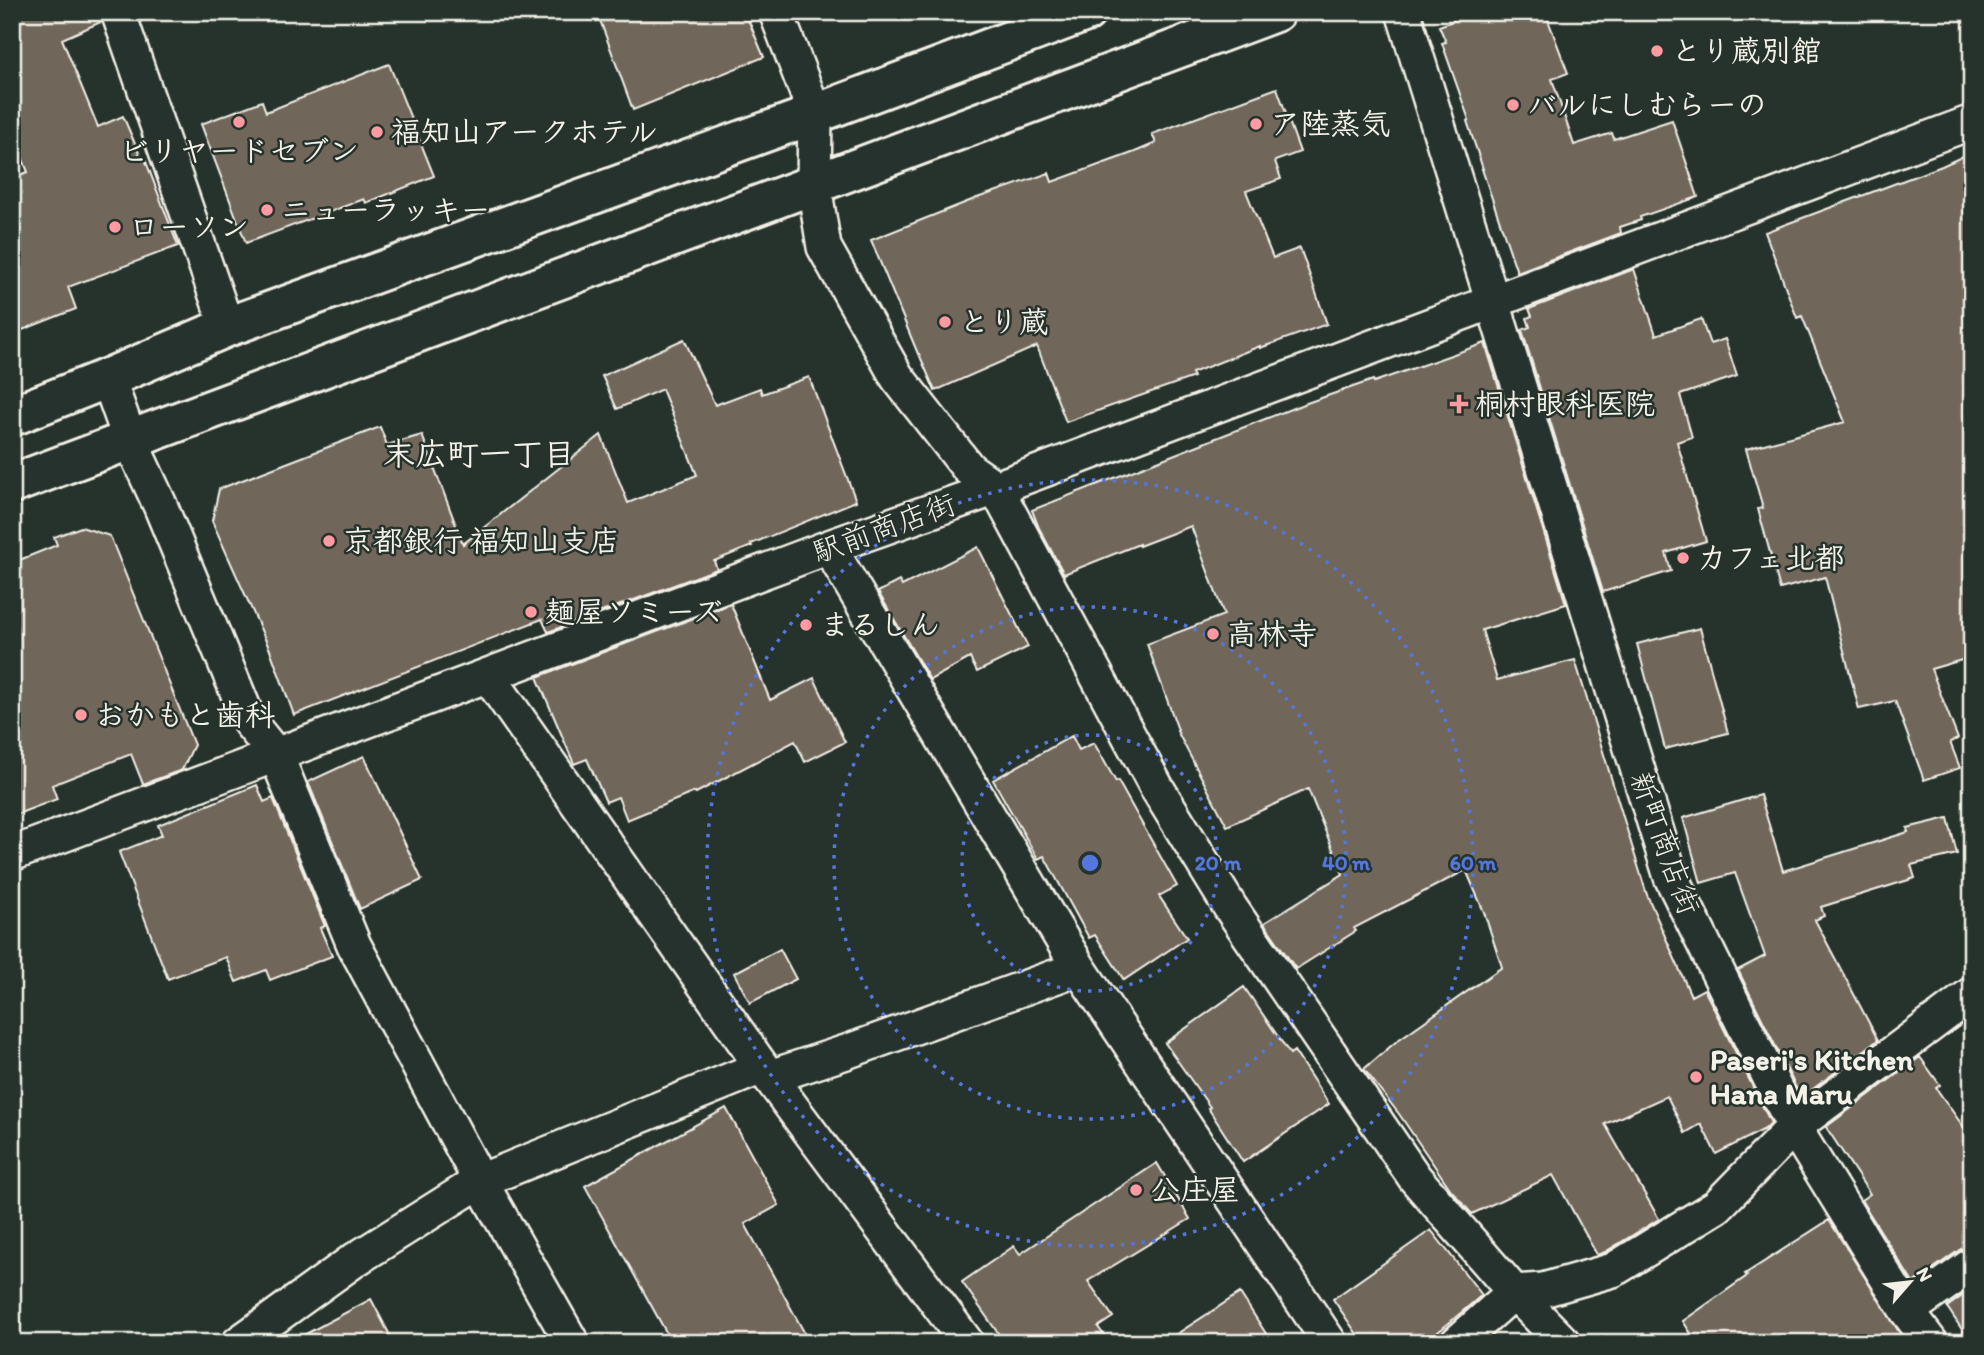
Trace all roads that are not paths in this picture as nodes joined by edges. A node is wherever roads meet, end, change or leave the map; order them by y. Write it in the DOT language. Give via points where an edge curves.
graph roads {
  1 [pos="118,12"];
  2 [pos="776,12"];
  3 [pos="1086,12"];
  4 [pos="1275,12"];
  5 [pos="1403,12"];
  6 [pos="815,114"];
  7 [pos="1972,122"];
  8 [pos="814,185"];
  9 [pos="1492,302"];
  10 [pos="227,327"];
  11 [pos="108,378"];
  12 [pos="12,416"];
  13 [pos="130,440"];
  14 [pos="12,484"];
  15 [pos="996,488"];
  16 [pos="829,547"];
  17 [pos="488,677"];
  18 [pos="276,755"];
  19 [pos="12,855"];
  20 [pos="1079,968"];
  21 [pos="1972,994"];
  22 [pos="766,1072"];
  23 [pos="1794,1127"];
  24 [pos="480,1181"];
  25 [pos="1972,1265"];
  26 [pos="1514,1292"];
  27 [pos="1907,1311"];
  28 [pos="239,1343"];
  29 [pos="572,1343"];
  30 [pos="967,1343"];
  31 [pos="1330,1343"];
  32 [pos="1457,1343"];
  33 [pos="1564,1343"];
  34 [pos="1931,1343"];
  1 -- 10 [label="street"];
  2 -- 6 [label="street"];
  3 -- 6 [label="street"];
  4 -- 8 [label="street"];
  5 -- 9 [label="street, 新町商店街"];
  6 -- 8 [label="street"];
  6 -- 10 [label="street"];
  7 -- 9 [label="street, 駅前商店街"];
  8 -- 13 [label="street"];
  8 -- 15 [label="street" via="824,247 897,377 969,469"];
  9 -- 15 [label="street, 駅前商店街"];
  9 -- 23 [label="street, 新町商店街" via="1671,877"];
  10 -- 11 [label="street"];
  11 -- 12 [label="street"];
  11 -- 13 [label="street"];
  13 -- 14 [label="street"];
  13 -- 18 [label="street" via="250,723"];
  15 -- 16 [label="street, 駅前商店街"];
  15 -- 26 [label="street" via="1157,788 1230,907 1415,1178"];
  16 -- 17 [label="street, 駅前商店街"];
  16 -- 20 [label="street"];
  17 -- 18 [label="street, 駅前商店街"];
  17 -- 22 [label="street"];
  18 -- 19 [label="street, 駅前商店街"];
  18 -- 24 [label="street" via="354,945"];
  20 -- 22 [label="street" via="846,1052"];
  20 -- 31 [label="street"];
  21 -- 23 [label="street"];
  22 -- 24 [label="street"];
  22 -- 30 [label="street"];
  23 -- 26 [label="street" via="1717,1206 1614,1270 1543,1290"];
  23 -- 27 [label="street, 新町商店街"];
  24 -- 28 [label="street" via="353,1261"];
  24 -- 29 [label="street"];
  25 -- 27 [label="street"];
  26 -- 32 [label="street"];
  26 -- 33 [label="street"];
  27 -- 34 [label="street, 新町商店街"];
}
